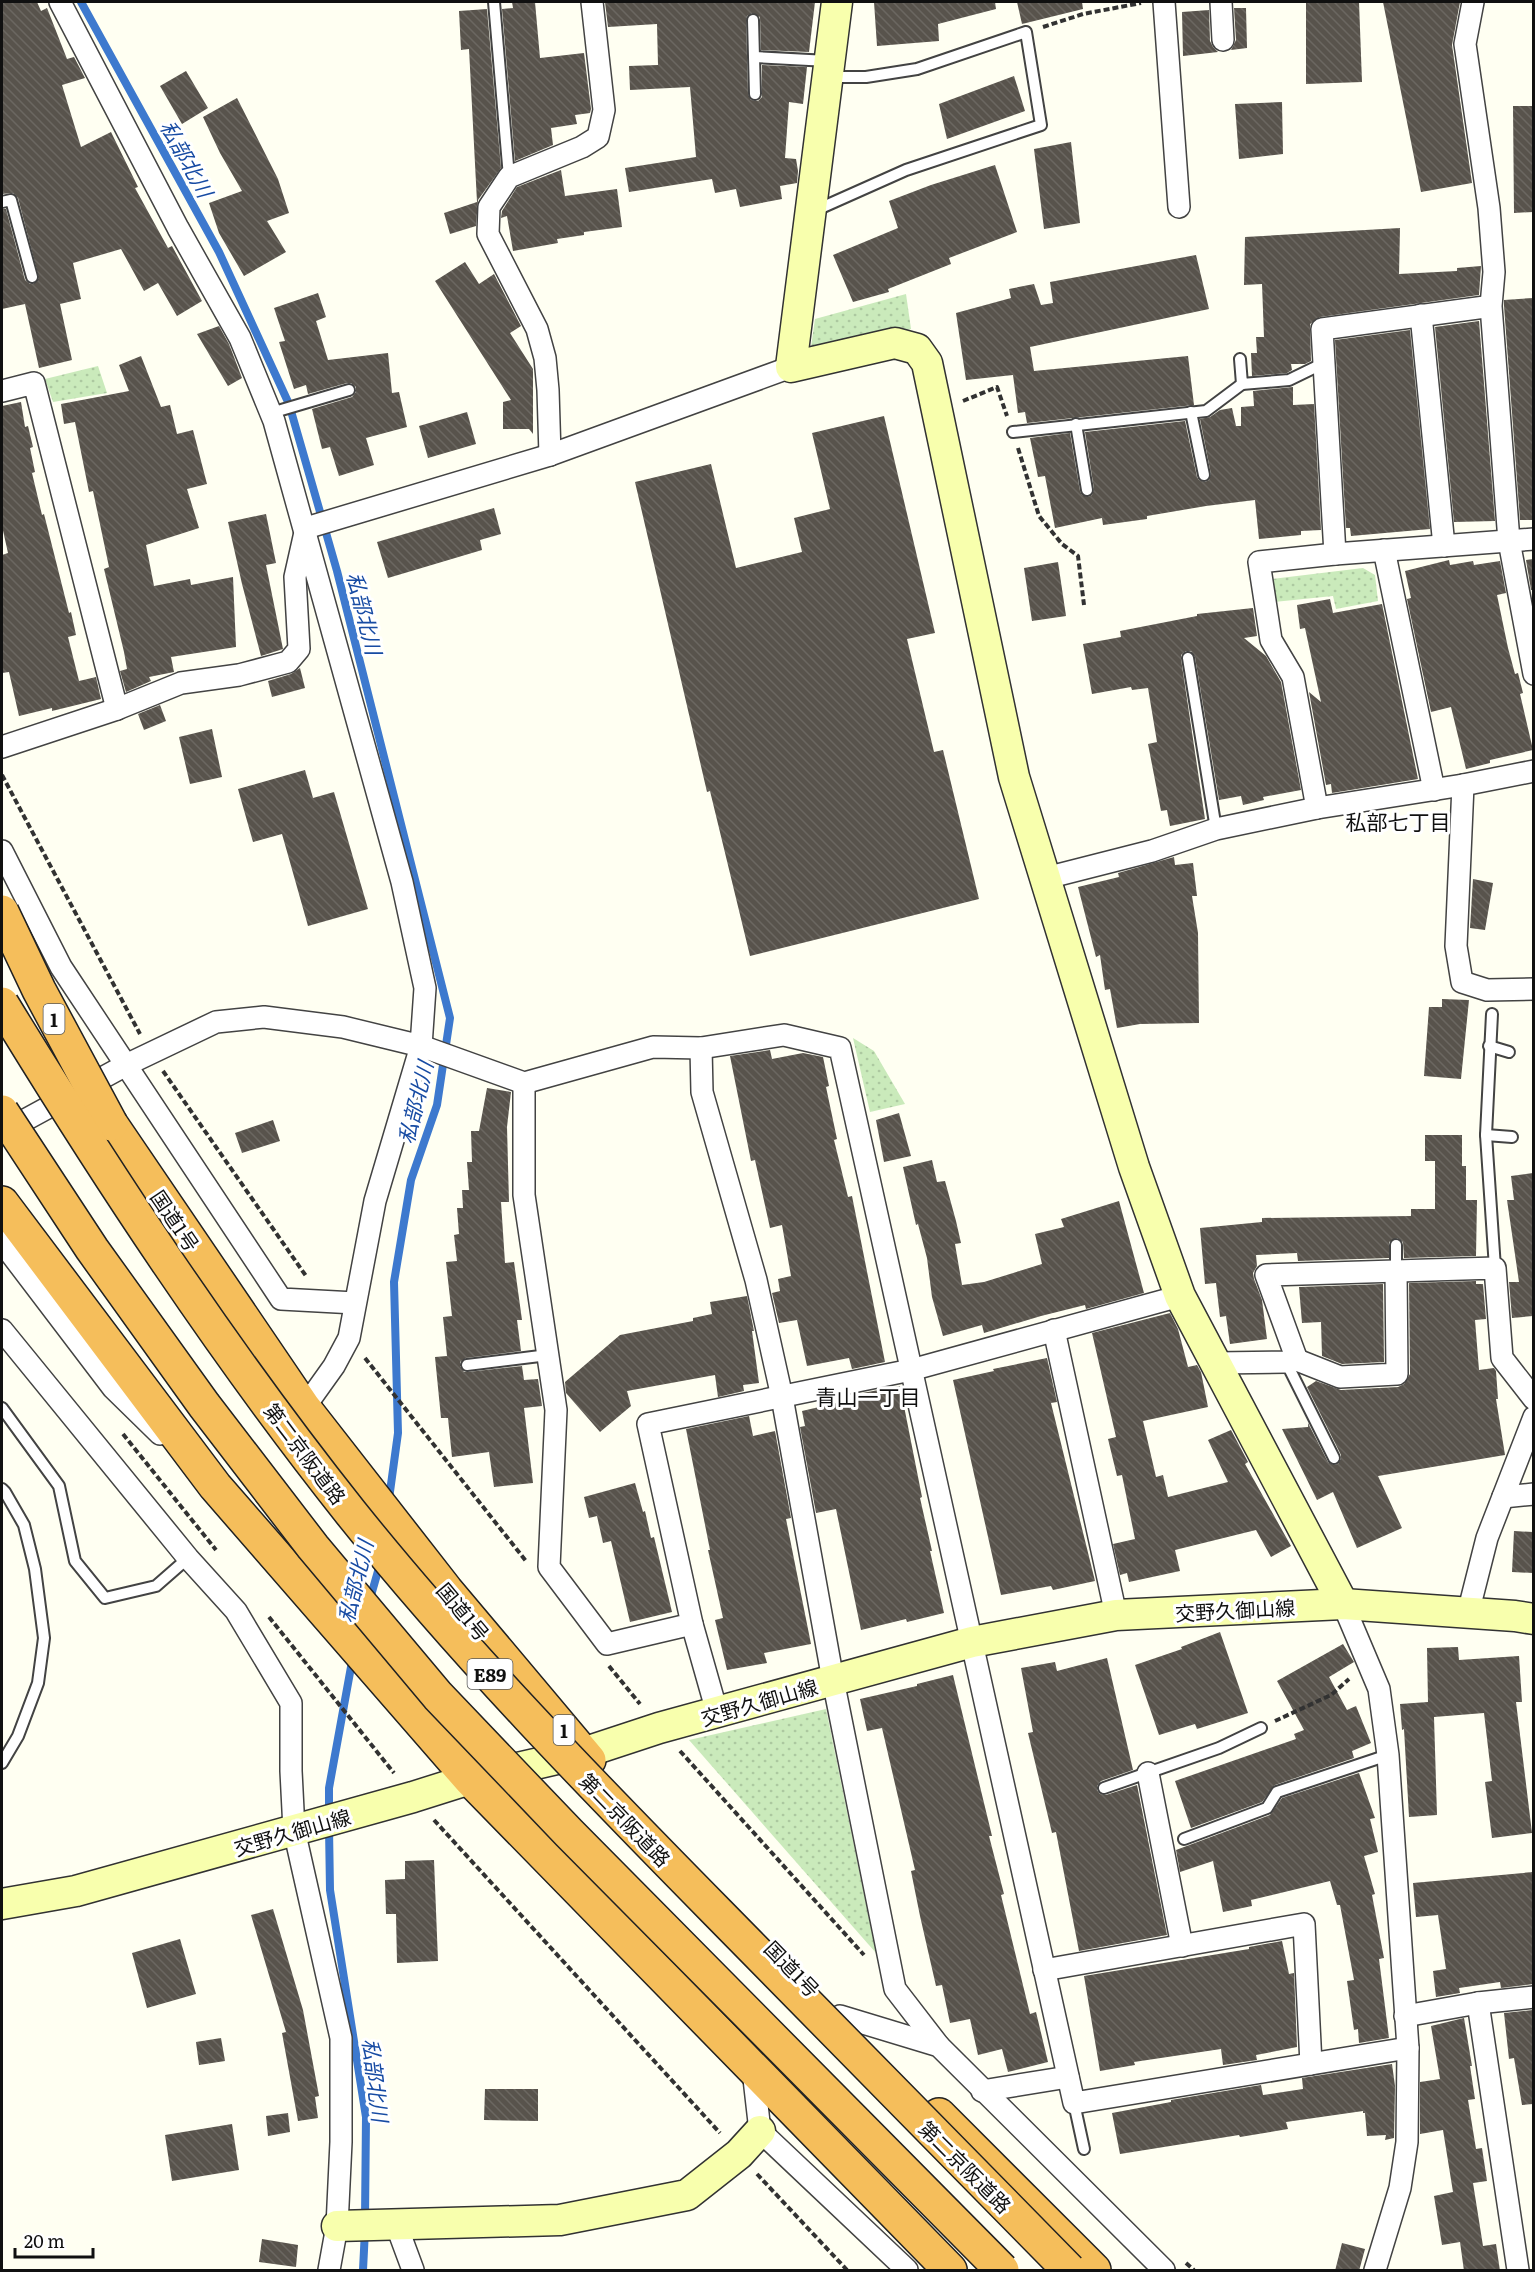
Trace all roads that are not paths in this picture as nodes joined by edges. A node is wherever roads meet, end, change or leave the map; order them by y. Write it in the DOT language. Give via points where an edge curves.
graph roads {
  1 [pos="60,2"];
  2 [pos="494,2"];
  3 [pos="592,2"];
  4 [pos="837,2"];
  5 [pos="1164,2"];
  6 [pos="1221,2"];
  7 [pos="1473,2"];
  8 [pos="753,20"];
  9 [pos="1223,40"];
  10 [pos="754,57"];
  11 [pos="828,69"];
  12 [pos="755,94"];
  13 [pos="509,177"];
  14 [pos="2,202"];
  15 [pos="1179,207"];
  16 [pos="811,212"];
  17 [pos="32,277"];
  18 [pos="1485,307"];
  19 [pos="1421,315"];
  20 [pos="1240,359"];
  21 [pos="1324,363"];
  22 [pos="791,367"];
  23 [pos="1242,384"];
  24 [pos="349,390"];
  25 [pos="2,391"];
  26 [pos="277,411"];
  27 [pos="1191,412"];
  28 [pos="1076,424"];
  29 [pos="1013,432"];
  30 [pos="550,455"];
  31 [pos="1204,475"];
  32 [pos="1088,490"];
  33 [pos="306,528"];
  34 [pos="1533,539"];
  35 [pos="1509,541"];
  36 [pos="1444,546"];
  37 [pos="1384,550"];
  38 [pos="1335,554"];
  39 [pos="1188,658"];
  40 [pos="1533,674"];
  41 [pos="117,709"];
  42 [pos="2,747"];
  43 [pos="1533,771"];
  44 [pos="1463,785"];
  45 [pos="1434,790"];
  46 [pos="1317,808"];
  47 [pos="1216,829"];
  48 [pos="2,851"];
  49 [pos="1046,878"];
  50 [pos="2,912"];
  51 [pos="1533,989"];
  52 [pos="2,1004"];
  53 [pos="1492,1014"];
  54 [pos="421,1046"];
  55 [pos="1489,1046"];
  56 [pos="701,1048"];
  57 [pos="1509,1052"];
  58 [pos="126,1065"];
  59 [pos="524,1083"];
  60 [pos="2,1112"];
  61 [pos="2,1133"];
  62 [pos="1486,1135"];
  63 [pos="1512,1137"];
  64 [pos="2,1203"];
  65 [pos="2,1242"];
  66 [pos="1396,1245"];
  67 [pos="1495,1268"];
  68 [pos="1396,1271"];
  69 [pos="1180,1296"];
  70 [pos="355,1304"];
  71 [pos="2,1330"];
  72 [pos="1054,1330"];
  73 [pos="548,1355"];
  74 [pos="1292,1361"];
  75 [pos="1216,1364"];
  76 [pos="467,1365"];
  77 [pos="911,1370"];
  78 [pos="782,1397"];
  79 [pos="1533,1399"];
  80 [pos="2,1408"];
  81 [pos="304,1408"];
  82 [pos="1533,1417"];
  83 [pos="1334,1458"];
  84 [pos="215,1486"];
  85 [pos="2,1489"];
  86 [pos="1533,1494"];
  87 [pos="1503,1497"];
  88 [pos="188,1558"];
  89 [pos="1343,1604"];
  90 [pos="1468,1612"];
  91 [pos="1116,1615"];
  92 [pos="1533,1619"];
  93 [pos="692,1624"];
  94 [pos="972,1642"];
  95 [pos="833,1680"];
  96 [pos="717,1713"];
  97 [pos="1261,1728"];
  98 [pos="583,1753"];
  99 [pos="1388,1755"];
  100 [pos="2,1763"];
  101 [pos="1148,1773"];
  102 [pos="470,1779"];
  103 [pos="1104,1788"];
  104 [pos="294,1830"];
  105 [pos="1184,1839"];
  106 [pos="2,1904"];
  107 [pos="1182,1946"];
  108 [pos="1044,1970"];
  109 [pos="1533,1997"];
  110 [pos="1478,2003"];
  111 [pos="840,2016"];
  112 [pos="1405,2016"];
  113 [pos="939,2046"];
  114 [pos="1408,2048"];
  115 [pos="1311,2064"];
  116 [pos="753,2070"];
  117 [pos="1068,2077"];
  118 [pos="982,2091"];
  119 [pos="1074,2103"];
  120 [pos="760,2131"];
  121 [pos="1084,2149"];
  122 [pos="396,2223"];
  123 [pos="338,2226"];
  124 [pos="329,2271"];
  125 [pos="413,2271"];
  126 [pos="907,2271"];
  127 [pos="950,2271"];
  128 [pos="1002,2271"];
  129 [pos="1069,2271"];
  130 [pos="1094,2271"];
  131 [pos="1164,2271"];
  132 [pos="1375,2271"];
  133 [pos="1518,2271"];
  1 -- 26 [label="street"];
  2 -- 13 [label="lane"];
  3 -- 13 [label="street" via="604,110 598,137"];
  4 -- 11 [label="street"];
  5 -- 15 [label="street"];
  6 -- 9 [label="street"];
  7 -- 35 [label="street" via="1465,44 1489,208 1494,272 1491,306"];
  8 -- 10 [label="lane"];
  10 -- 11 [label="lane"];
  10 -- 12 [label="lane"];
  11 -- 16 [label="street"];
  11 -- 16 [label="lane" via="866,77 917,69 1026,32 1041,125 906,170"];
  13 -- 30 [label="street" via="489,207 488,234 537,329 549,390"];
  14 -- 17 [label="lane" via="11,200"];
  16 -- 22 [label="street"];
  18 -- 19 [label="street"];
  19 -- 21 [label="street" via="1322,329"];
  19 -- 36 [label="street"];
  20 -- 23 [label="lane"];
  21 -- 23 [label="lane" via="1289,380"];
  21 -- 38 [label="street"];
  22 -- 30 [label="street"];
  22 -- 49 [label="street" via="895,343 917,349 927,363 1014,777"];
  23 -- 27 [label="lane" via="1206,411"];
  24 -- 26 [label="lane"];
  25 -- 41 [label="street" via="34,383"];
  26 -- 33 [label="street"];
  27 -- 28 [label="lane"];
  27 -- 31 [label="lane"];
  28 -- 29 [label="lane"];
  28 -- 32 [label="lane"];
  30 -- 33 [label="street"];
  33 -- 41 [label="street" via="295,577 299,649 288,662 239,675 181,683"];
  33 -- 54 [label="street" via="405,892 425,988"];
  34 -- 35 [label="street"];
  35 -- 36 [label="street"];
  35 -- 40 [label="street"];
  36 -- 37 [label="street"];
  37 -- 38 [label="street"];
  37 -- 45 [label="street"];
  38 -- 46 [label="street" via="1258,562 1271,640 1293,676"];
  39 -- 47 [label="lane"];
  41 -- 42 [label="street"];
  43 -- 44 [label="street"];
  44 -- 45 [label="street"];
  44 -- 51 [label="street" via="1456,946 1462,982 1487,990"];
  45 -- 46 [label="street"];
  46 -- 47 [label="street"];
  47 -- 49 [label="street" via="1152,851"];
  48 -- 58 [label="street" via="61,967"];
  49 -- 69 [label="street" via="1134,1167"];
  50 -- 81 [label="highway, 国道1号 / 1, bridge" via="111,1124"];
  52 -- 129 [label="highway, 第二京阪道路 / E89, bridge" via="137,1218 245,1374 352,1514 474,1657 603,1796"];
  53 -- 55 [label="lane"];
  54 -- 58 [label="street" via="343,1027 264,1017 216,1022"];
  54 -- 59 [label="street"];
  54 -- 70 [label="street" via="375,1200"];
  55 -- 57 [label="lane"];
  55 -- 62 [label="lane"];
  56 -- 59 [label="street" via="653,1047"];
  56 -- 77 [label="street" via="784,1035 840,1048"];
  56 -- 78 [label="street" via="702,1092 756,1280"];
  58 -- 61 [label="street"];
  58 -- 70 [label="street" via="281,1299"];
  59 -- 73 [label="street" via="524,1195"];
  60 -- 128 [label="highway, E89, bridge" via="92,1249 204,1405 314,1547 438,1696 577,1842"];
  62 -- 63 [label="lane"];
  62 -- 67 [label="lane"];
  64 -- 84 [label="highway"];
  65 -- 84 [label="street" via="113,1388"];
  66 -- 68 [label="lane"];
  67 -- 68 [label="street"];
  67 -- 79 [label="street" via="1502,1358"];
  68 -- 74 [label="street" via="1397,1374 1340,1377"];
  68 -- 74 [label="street" via="1266,1275"];
  69 -- 72 [label="street"];
  69 -- 75 [label="street"];
  70 -- 81 [label="street" via="349,1338"];
  71 -- 88 [label="street"];
  72 -- 77 [label="street"];
  72 -- 91 [label="street"];
  73 -- 76 [label="lane"];
  73 -- 93 [label="street" via="556,1410 549,1567 607,1644"];
  74 -- 75 [label="street"];
  74 -- 83 [label="lane"];
  75 -- 89 [label="street"];
  77 -- 78 [label="street"];
  77 -- 94 [label="street"];
  78 -- 93 [label="street" via="648,1424"];
  78 -- 95 [label="street"];
  80 -- 88 [label="lane" via="58,1486 75,1561 105,1598 156,1586"];
  81 -- 98 [label="highway, 国道1号 / 1" via="446,1590"];
  82 -- 87 [label="street"];
  84 -- 102 [label="highway"];
  85 -- 100 [label="lane" via="24,1526 35,1569 44,1638 38,1683 18,1736"];
  86 -- 87 [label="street"];
  87 -- 90 [label="street" via="1487,1538"];
  88 -- 104 [label="street" via="236,1611 291,1703"];
  89 -- 90 [label="street, 交野久御山線"];
  89 -- 91 [label="street, 交野久御山線"];
  89 -- 99 [label="street" via="1379,1689"];
  90 -- 92 [label="street, 交野久御山線"];
  91 -- 94 [label="street, 交野久御山線"];
  93 -- 96 [label="street"];
  94 -- 95 [label="street, 交野久御山線"];
  94 -- 108 [label="street"];
  95 -- 96 [label="street, 交野久御山線"];
  95 -- 113 [label="street" via="895,1989"];
  96 -- 98 [label="street, 交野久御山線"];
  97 -- 101 [label="lane" via="1219,1748"];
  98 -- 102 [label="street, 交野久御山線"];
  98 -- 111 [label="highway, 国道1号 / 1"];
  99 -- 105 [label="lane" via="1276,1792 1267,1808"];
  99 -- 112 [label="street"];
  101 -- 103 [label="lane"];
  101 -- 107 [label="street"];
  102 -- 104 [label="street, 交野久御山線"];
  102 -- 116 [label="highway"];
  104 -- 106 [label="street, 交野久御山線" via="76,1891"];
  104 -- 123 [label="street" via="341,2037"];
  107 -- 108 [label="street"];
  107 -- 115 [label="street" via="1304,1924"];
  108 -- 117 [label="street"];
  109 -- 110 [label="street"];
  110 -- 112 [label="street"];
  110 -- 133 [label="street"];
  111 -- 113 [label="street"];
  111 -- 130 [label="highway, 国道1号 / 1"];
  112 -- 114 [label="street"];
  113 -- 118 [label="street"];
  114 -- 115 [label="street"];
  114 -- 132 [label="street" via="1407,2142 1400,2188"];
  115 -- 119 [label="street"];
  116 -- 120 [label="street"];
  116 -- 127 [label="highway"];
  117 -- 118 [label="street"];
  117 -- 119 [label="street"];
  118 -- 131 [label="street"];
  119 -- 121 [label="lane"];
  120 -- 122 [label="street" via="739,2154 687,2195 561,2220"];
  120 -- 126 [label="street"];
  122 -- 123 [label="street"];
  122 -- 125 [label="street"];
  123 -- 124 [label="street"];
}
